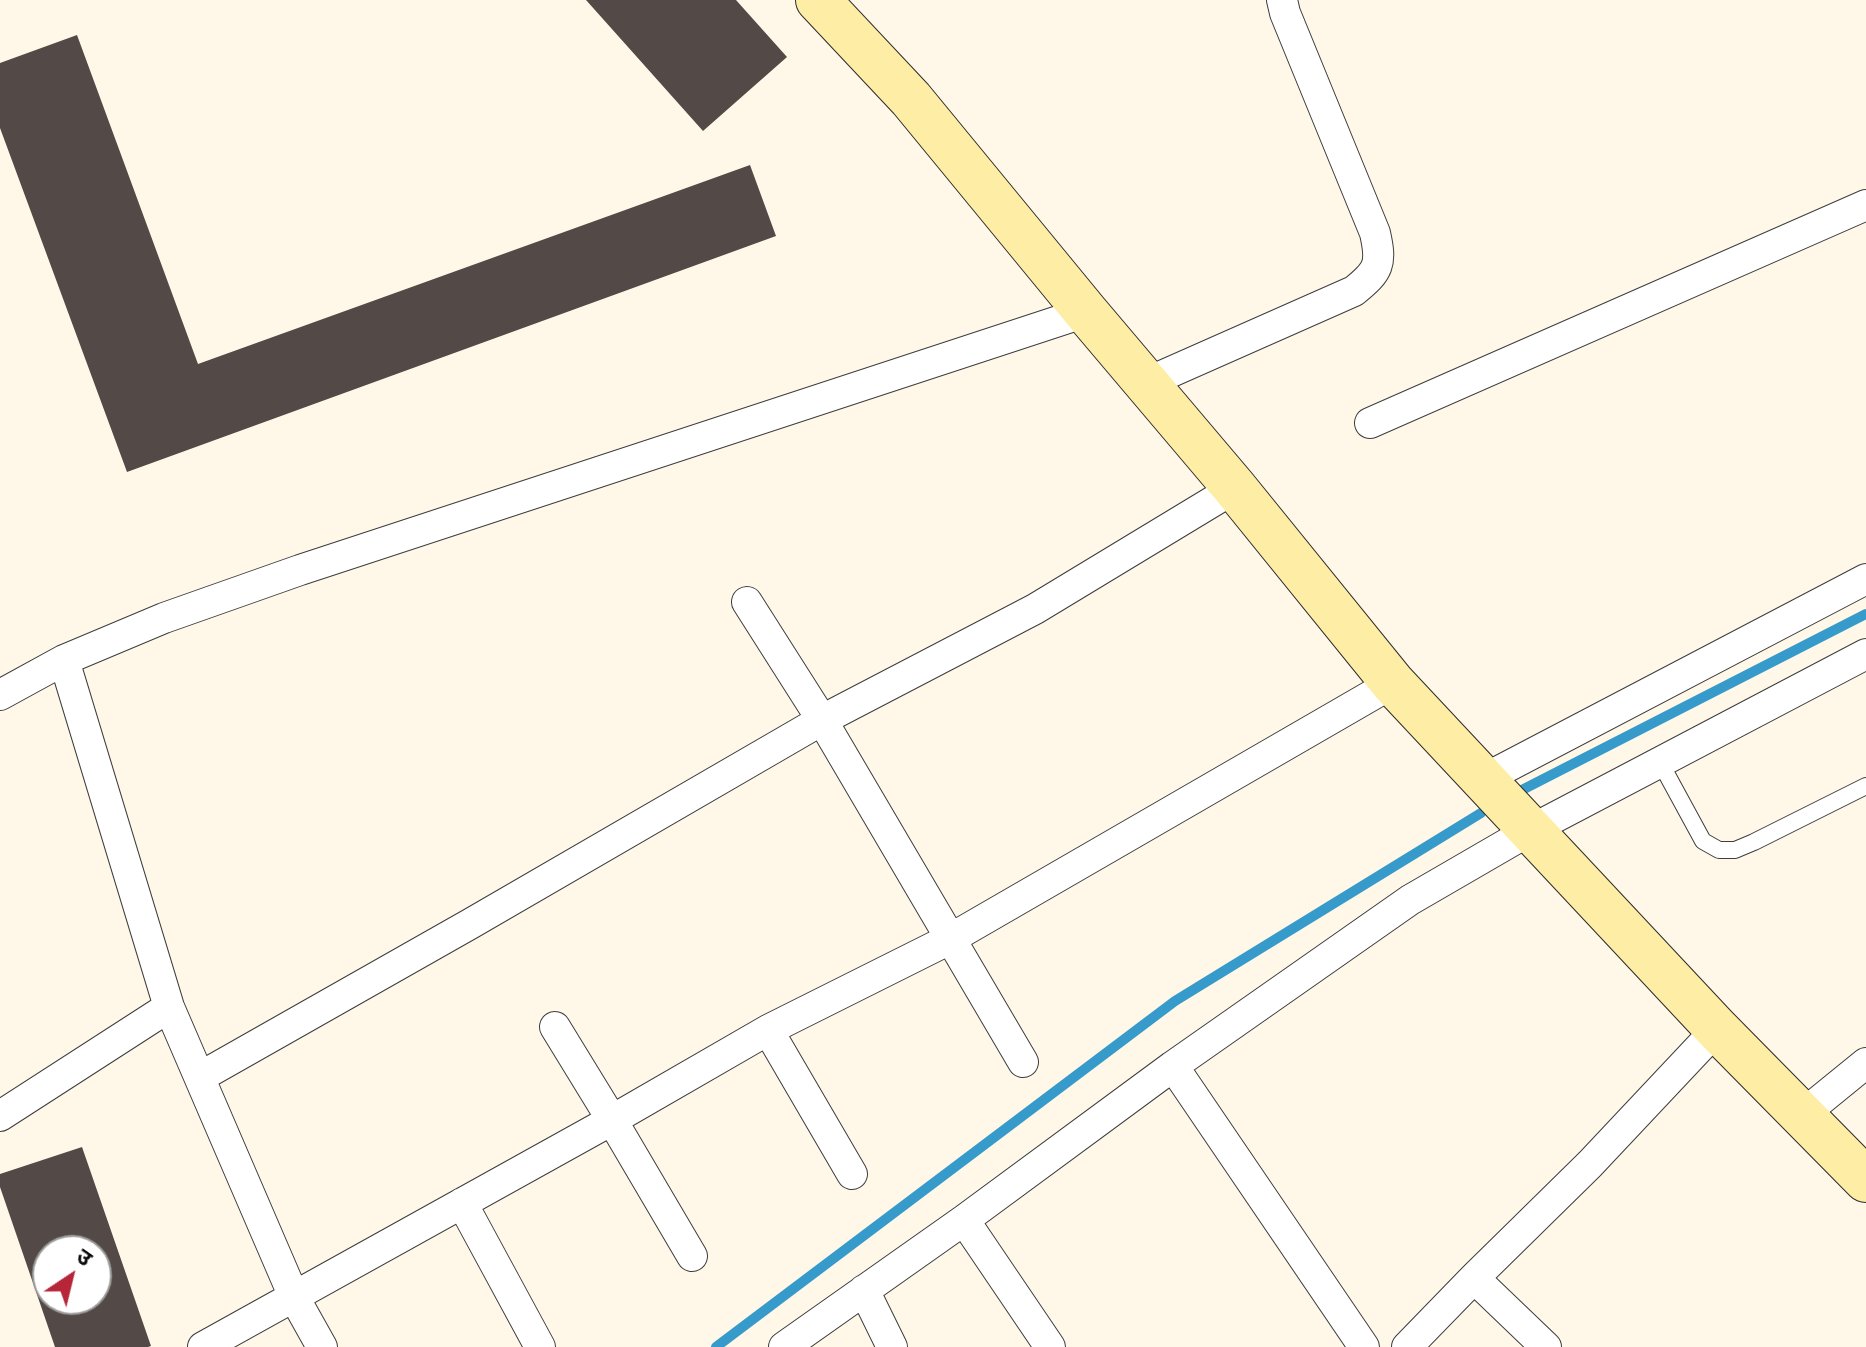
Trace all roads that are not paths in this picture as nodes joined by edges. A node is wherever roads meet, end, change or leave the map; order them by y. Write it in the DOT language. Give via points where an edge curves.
graph roads {
  1 [pos="818,0"];
  2 [pos="1282,0"];
  3 [pos="1866,205"];
  4 [pos="1086,312"];
  5 [pos="1146,383"];
  6 [pos="1370,423"];
  7 [pos="1235,488"];
  8 [pos="1866,579"];
  9 [pos="747,602"];
  10 [pos="1866,654"];
  11 [pos="64,660"];
  12 [pos="1393,683"];
  13 [pos="0,695"];
  14 [pos="822,720"];
  15 [pos="1660,762"];
  16 [pos="1482,780"];
  17 [pos="1866,786"];
  18 [pos="1529,831"];
  19 [pos="950,939"];
  20 [pos="169,1007"];
  21 [pos="555,1027"];
  22 [pos="1717,1029"];
  23 [pos="768,1030"];
  24 [pos="1023,1062"];
  25 [pos="1866,1063"];
  26 [pos="1173,1066"];
  27 [pos="200,1077"];
  28 [pos="1802,1115"];
  29 [pos="0,1116"];
  30 [pos="612,1120"];
  31 [pos="852,1174"];
  32 [pos="1866,1180"];
  33 [pos="462,1203"];
  34 [pos="964,1220"];
  35 [pos="692,1256"];
  36 [pos="1474,1278"];
  37 [pos="864,1290"];
  38 [pos="294,1297"];
  39 [pos="203,1347"];
  40 [pos="322,1347"];
  41 [pos="540,1347"];
  42 [pos="784,1347"];
  43 [pos="892,1347"];
  44 [pos="1050,1347"];
  45 [pos="1364,1347"];
  46 [pos="1407,1347"];
  47 [pos="1546,1347"];
  1 -- 4 [label="main road" via="911,99"];
  2 -- 5 [label="street" via="1380,256 1372,277 1354,291"];
  3 -- 6 [label="street"];
  4 -- 5 [label="main road"];
  4 -- 11 [label="street" via="300,570"];
  5 -- 7 [label="main road"];
  7 -- 12 [label="main road"];
  7 -- 14 [label="street" via="1035,609"];
  8 -- 16 [label="street"];
  9 -- 14 [label="street"];
  10 -- 15 [label="street"];
  11 -- 13 [label="street"];
  11 -- 20 [label="street"];
  12 -- 16 [label="main road"];
  12 -- 19 [label="street"];
  14 -- 19 [label="street"];
  14 -- 27 [label="street"];
  15 -- 17 [label="lane" via="1703,841 1719,850 1754,842"];
  15 -- 18 [label="street"];
  16 -- 18 [label="main road"];
  18 -- 22 [label="main road"];
  18 -- 26 [label="street" via="1410,900"];
  19 -- 23 [label="street"];
  19 -- 24 [label="street"];
  20 -- 27 [label="street"];
  20 -- 29 [label="street"];
  21 -- 30 [label="street"];
  22 -- 28 [label="main road"];
  22 -- 36 [label="street"];
  23 -- 30 [label="street"];
  23 -- 31 [label="street"];
  25 -- 28 [label="street"];
  26 -- 34 [label="street"];
  26 -- 45 [label="street"];
  27 -- 38 [label="street"];
  28 -- 32 [label="main road"];
  30 -- 33 [label="street"];
  30 -- 35 [label="street"];
  33 -- 38 [label="street"];
  33 -- 41 [label="street"];
  34 -- 37 [label="street"];
  34 -- 44 [label="street"];
  36 -- 46 [label="street"];
  36 -- 47 [label="street"];
  37 -- 42 [label="street"];
  37 -- 43 [label="street"];
  38 -- 39 [label="street"];
  38 -- 40 [label="street"];
}
